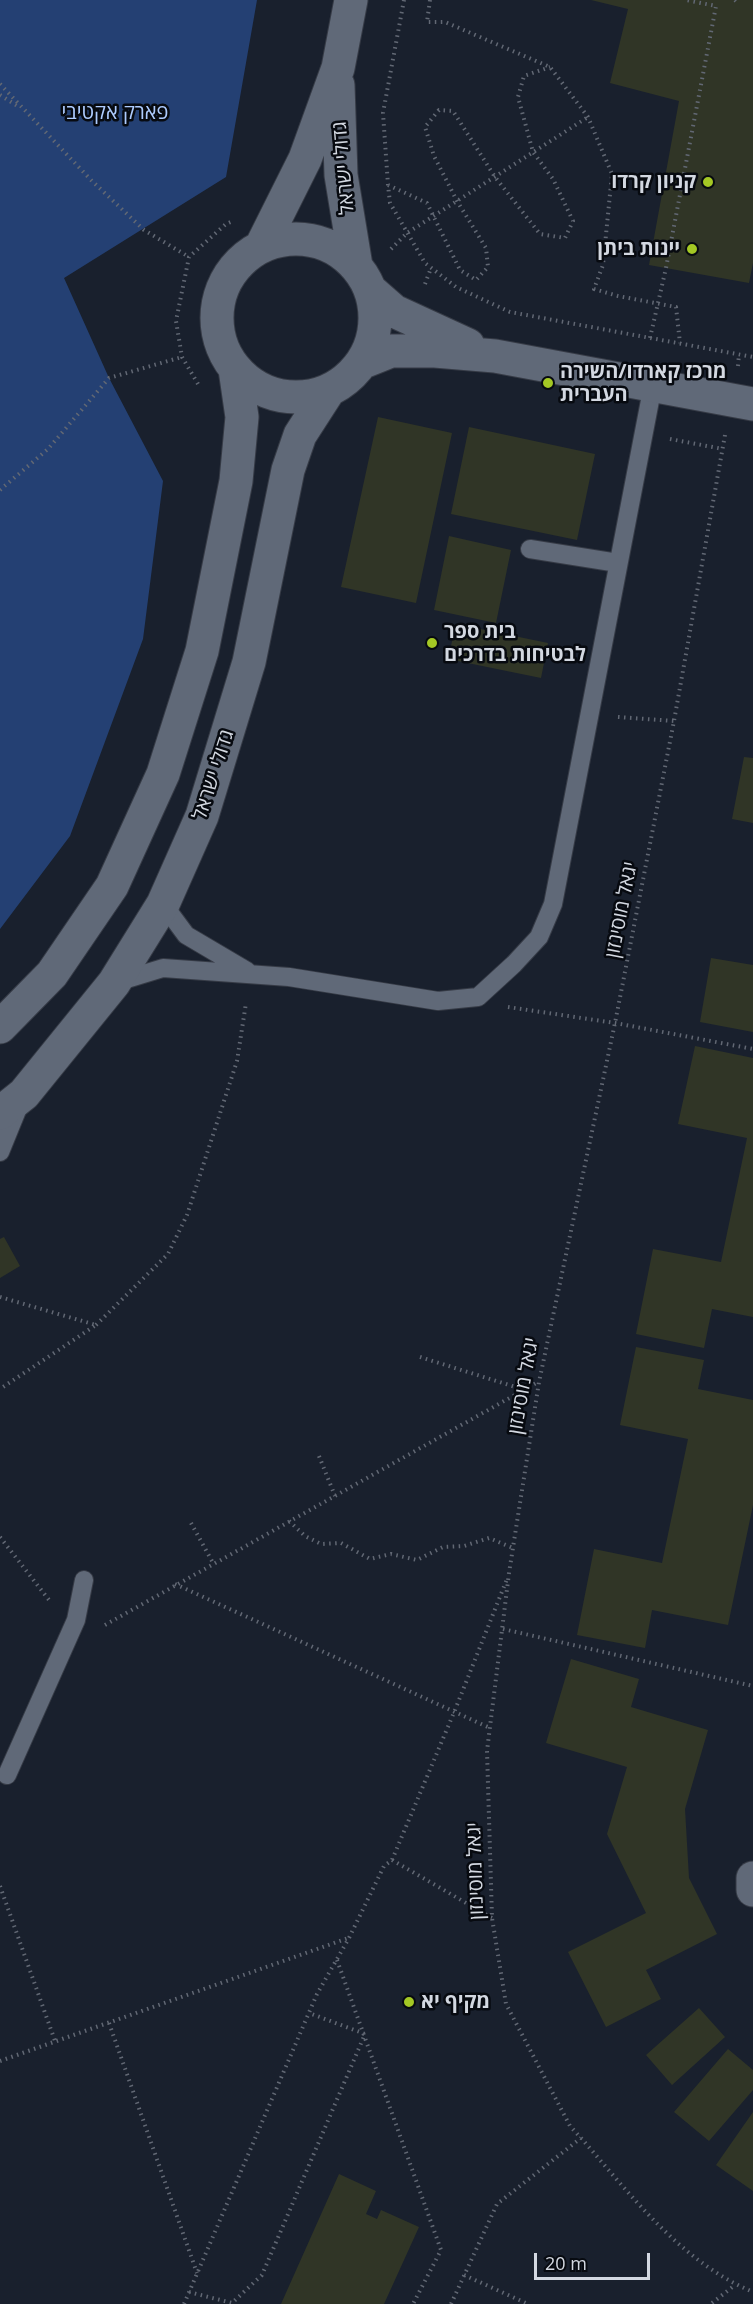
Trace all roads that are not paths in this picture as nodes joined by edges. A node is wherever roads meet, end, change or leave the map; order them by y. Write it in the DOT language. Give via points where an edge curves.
graph roads {
  1 [pos="351,0"];
  2 [pos="338,68"];
  3 [pos="261,247"];
  4 [pos="363,278"];
  5 [pos="495,356"];
  6 [pos="361,363"];
  7 [pos="235,369"];
  8 [pos="652,385"];
  9 [pos="329,390"];
  10 [pos="743,402"];
  11 [pos="530,549"];
  12 [pos="618,563"];
  13 [pos="163,904"];
  14 [pos="251,973"];
  15 [pos="114,983"];
  16 [pos="0,1027"];
  17 [pos="12,1103"];
  18 [pos="0,1152"];
  19 [pos="84,1580"];
  20 [pos="7,1775"];
  21 [pos="753,1878"];
  22 [pos="753,1890"];
  1 -- 2 [label="street, גדולי ישראל"];
  2 -- 3 [label="street, גדולי ישראל" via="304,159"];
  2 -- 4 [label="street, גדולי ישראל" via="340,175"];
  3 -- 4 [label="street" via="286,239 312,240 336,250"];
  3 -- 7 [label="street" via="241,260 226,279 218,301 217,326 223,349"];
  4 -- 5 [label="street" via="394,311"];
  4 -- 6 [label="street" via="374,309 374,327"];
  5 -- 6 [label="street" via="391,351"];
  5 -- 8 [label="street"];
  6 -- 9 [label="street"];
  7 -- 9 [label="street" via="255,386 279,395 304,397"];
  7 -- 16 [label="street" via="242,417 236,481 202,651 163,774 112,886 52,974"];
  8 -- 10 [label="street"];
  8 -- 12 [label="lane"];
  9 -- 13 [label="street, גדולי ישראל" via="300,435 288,470 249,662 202,816"];
  11 -- 12 [label="lane"];
  12 -- 14 [label="lane" via="554,904 539,937 478,998 438,1001"];
  13 -- 14 [label="lane" via="186,935"];
  13 -- 15 [label="street, גדולי ישראל"];
  14 -- 15 [label="lane" via="163,968"];
  15 -- 17 [label="street, גדולי ישראל"];
  17 -- 18 [label="lane"];
  19 -- 20 [label="lane" via="76,1620"];
  21 -- 22 [label="street"];
}
